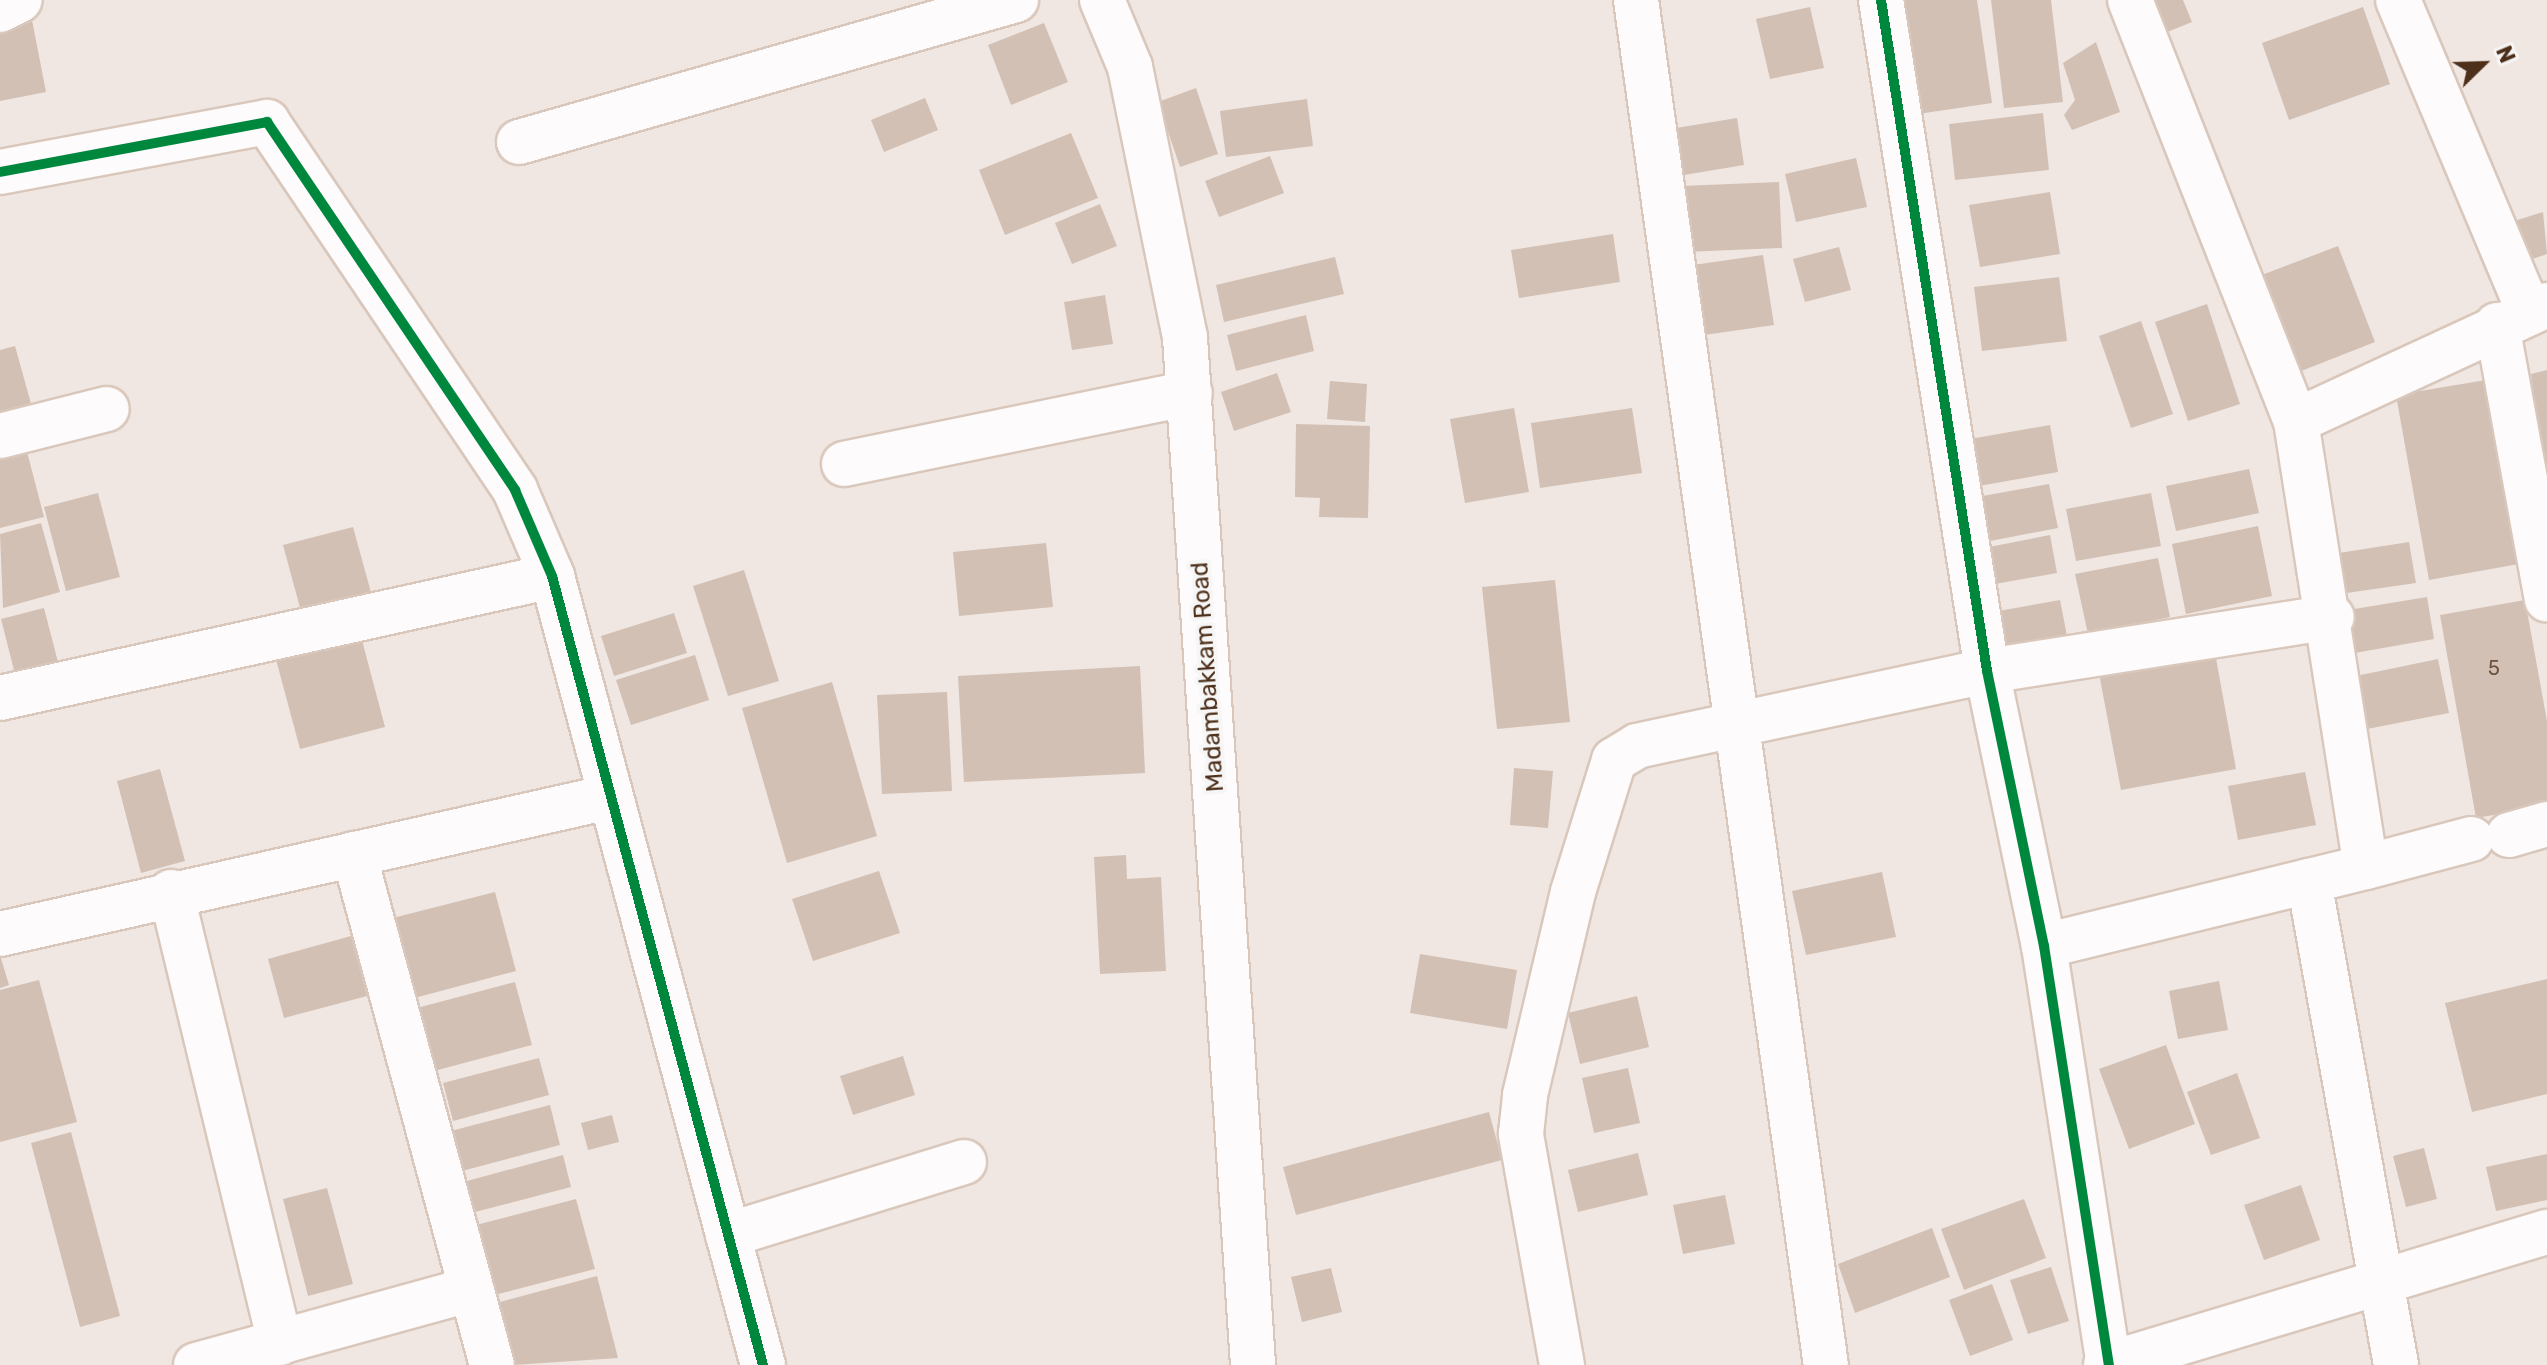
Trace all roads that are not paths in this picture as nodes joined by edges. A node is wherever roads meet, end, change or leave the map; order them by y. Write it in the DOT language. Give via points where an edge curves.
graph roads {
  1 [pos="20,0"];
  2 [pos="1016,0"];
  3 [pos="1102,0"];
  4 [pos="1636,0"];
  5 [pos="1881,0"];
  6 [pos="2130,0"];
  7 [pos="2398,0"];
  8 [pos="0,10"];
  9 [pos="519,142"];
  10 [pos="0,172"];
  11 [pos="2524,314"];
  12 [pos="1190,393"];
  13 [pos="107,409"];
  14 [pos="2296,421"];
  15 [pos="0,436"];
  16 [pos="844,464"];
  17 [pos="552,576"];
  18 [pos="2547,599"];
  19 [pos="2332,617"];
  20 [pos="1987,671"];
  21 [pos="0,698"];
  22 [pos="1739,723"];
  23 [pos="609,797"];
  24 [pos="2509,833"];
  25 [pos="354,854"];
  26 [pos="2366,867"];
  27 [pos="2309,881"];
  28 [pos="171,892"];
  29 [pos="0,934"];
  30 [pos="2044,946"];
  31 [pos="964,1162"];
  32 [pos="2547,1232"];
  33 [pos="728,1235"];
  34 [pos="2380,1280"];
  35 [pos="471,1289"];
  36 [pos="280,1343"];
  37 [pos="196,1365"];
  38 [pos="492,1365"];
  39 [pos="763,1365"];
  40 [pos="1253,1365"];
  41 [pos="1562,1365"];
  42 [pos="1826,1365"];
  43 [pos="2108,1365"];
  44 [pos="2396,1365"];
  1 -- 8 [label="street"];
  2 -- 9 [label="street"];
  3 -- 12 [label="street, Madambakkam Road" via="1130,67 1185,338"];
  4 -- 22 [label="street"];
  5 -- 20 [label="street"];
  6 -- 14 [label="street"];
  7 -- 11 [label="street"];
  10 -- 17 [label="street" via="267,122 515,490"];
  11 -- 14 [label="street"];
  11 -- 18 [label="street"];
  12 -- 16 [label="street"];
  12 -- 40 [label="street, Madambakkam Road"];
  13 -- 15 [label="street"];
  14 -- 19 [label="street"];
  17 -- 21 [label="street"];
  17 -- 23 [label="street"];
  19 -- 20 [label="street"];
  19 -- 26 [label="street"];
  20 -- 22 [label="street"];
  20 -- 30 [label="street"];
  22 -- 41 [label="street" via="1637,746 1614,760 1573,892 1521,1134"];
  22 -- 42 [label="street"];
  23 -- 25 [label="street"];
  23 -- 33 [label="street"];
  24 -- 26 [label="street"];
  25 -- 28 [label="street"];
  25 -- 35 [label="street"];
  26 -- 27 [label="street"];
  27 -- 30 [label="street"];
  27 -- 34 [label="street"];
  28 -- 29 [label="street"];
  28 -- 36 [label="street"];
  30 -- 43 [label="street"];
  31 -- 33 [label="street"];
  32 -- 34 [label="street"];
  33 -- 39 [label="street"];
  34 -- 43 [label="street"];
  34 -- 44 [label="street"];
  35 -- 36 [label="street"];
  35 -- 38 [label="street"];
  36 -- 37 [label="street"];
}
